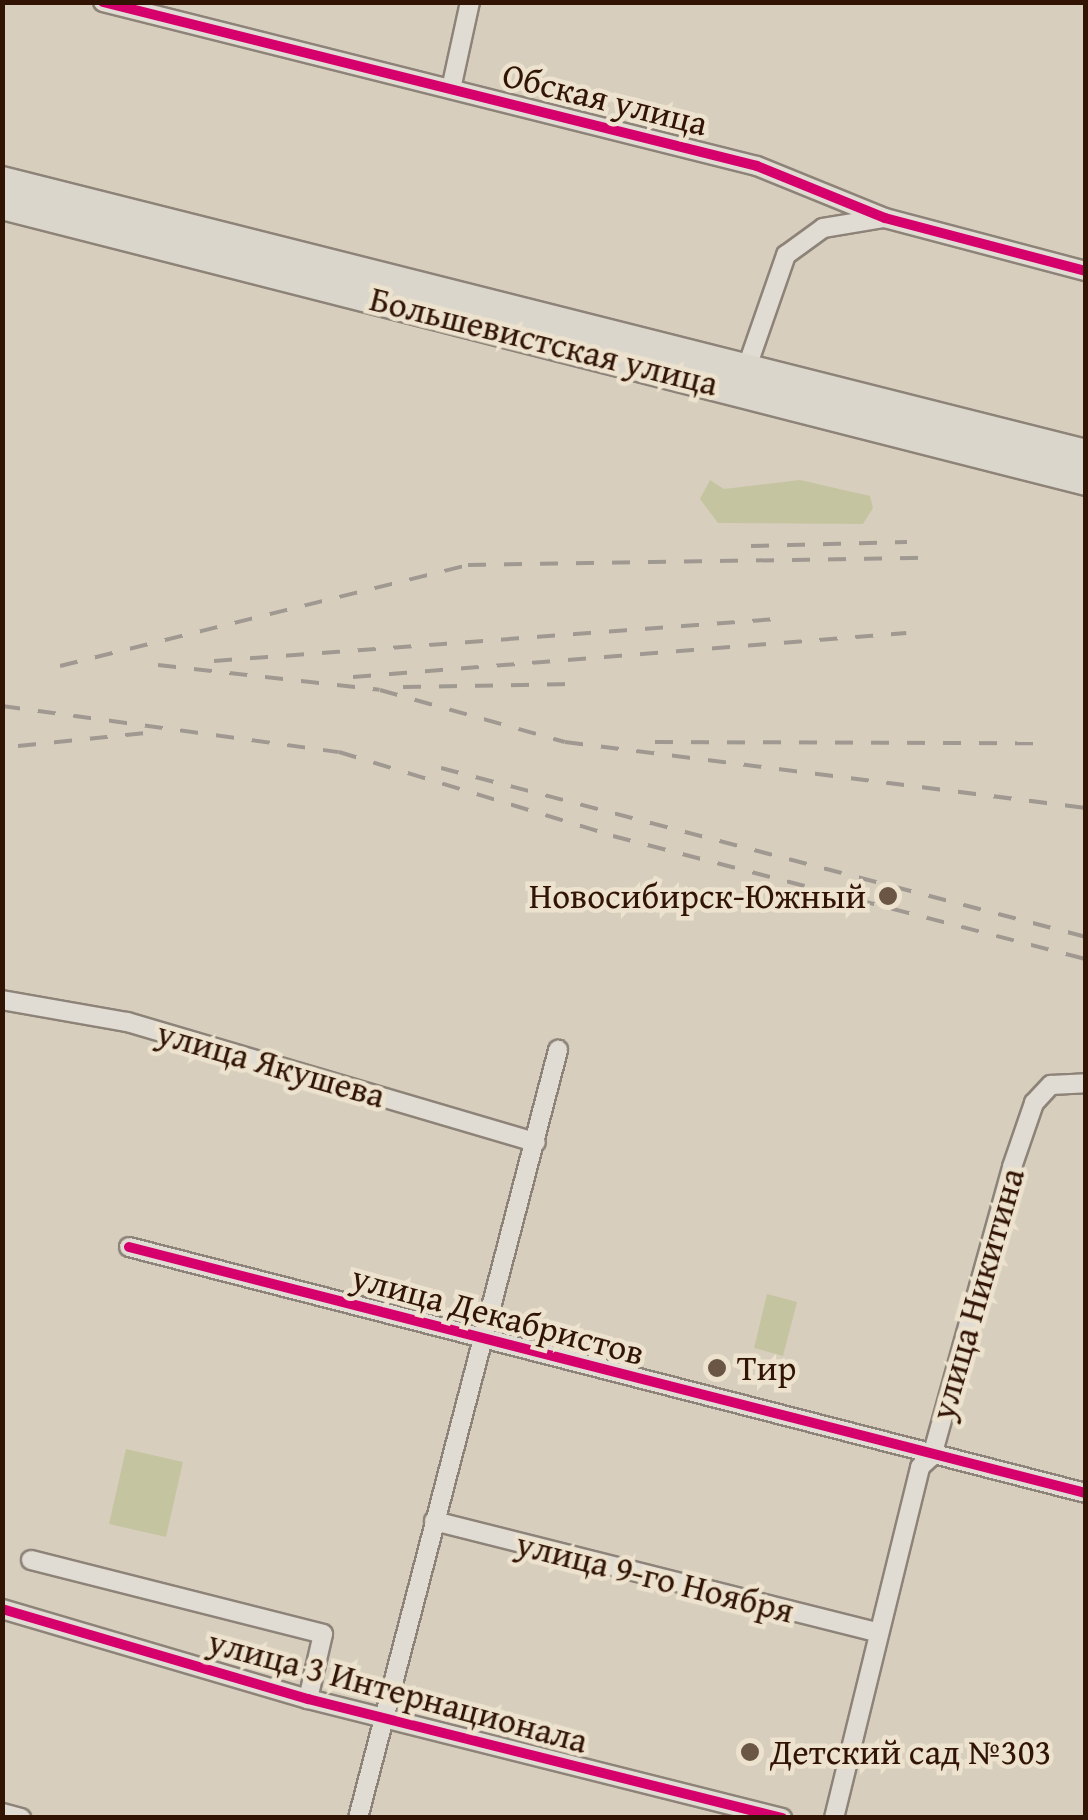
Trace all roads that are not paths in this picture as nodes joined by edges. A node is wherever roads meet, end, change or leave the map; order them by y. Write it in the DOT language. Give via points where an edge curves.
graph roads {
  1 [pos="470,2"];
  2 [pos="108,3"];
  3 [pos="450,89"];
  4 [pos="2,181"];
  5 [pos="2,205"];
  6 [pos="885,218"];
  7 [pos="1086,271"];
  8 [pos="747,367"];
  9 [pos="1086,454"];
  10 [pos="1086,481"];
  11 [pos="2,1000"];
  12 [pos="558,1050"];
  13 [pos="1078,1081"];
  14 [pos="536,1142"];
  15 [pos="130,1248"];
  16 [pos="483,1336"];
  17 [pos="932,1456"];
  18 [pos="1086,1493"];
  19 [pos="434,1521"];
  20 [pos="31,1560"];
  21 [pos="2,1609"];
  22 [pos="876,1632"];
  23 [pos="308,1700"];
  24 [pos="386,1718"];
  25 [pos="2,1813"];
  26 [pos="21,1818"];
  27 [pos="358,1818"];
  28 [pos="782,1818"];
  29 [pos="834,1818"];
  1 -- 3 [label="street"];
  2 -- 3 [label="street, Обская улица"];
  3 -- 6 [label="street, Обская улица" via="757,166"];
  4 -- 8 [label="highway, Большевистская улица"];
  5 -- 10 [label="highway, Большевистская улица"];
  6 -- 7 [label="street, Обская улица"];
  6 -- 8 [label="street" via="823,228 794,246"];
  8 -- 9 [label="highway, Большевистская улица"];
  11 -- 14 [label="street, улица Якушева" via="127,1022"];
  12 -- 14 [label="street"];
  13 -- 17 [label="street, улица Никитина" via="1034,1103"];
  14 -- 16 [label="street"];
  15 -- 16 [label="street, улица Декабристов"];
  16 -- 17 [label="street, улица Декабристов"];
  16 -- 19 [label="street"];
  17 -- 18 [label="street, улица Декабристов"];
  17 -- 22 [label="street, улица Никитина" via="920,1467"];
  19 -- 22 [label="street, улица 9-го Ноября"];
  19 -- 24 [label="street"];
  20 -- 23 [label="street" via="323,1634"];
  21 -- 23 [label="street, улица 3 Интернационала"];
  22 -- 29 [label="street, улица Никитина"];
  23 -- 24 [label="street, улица 3 Интернационала"];
  24 -- 27 [label="street"];
  24 -- 28 [label="street, улица 3 Интернационала"];
  25 -- 26 [label="street"];
}
